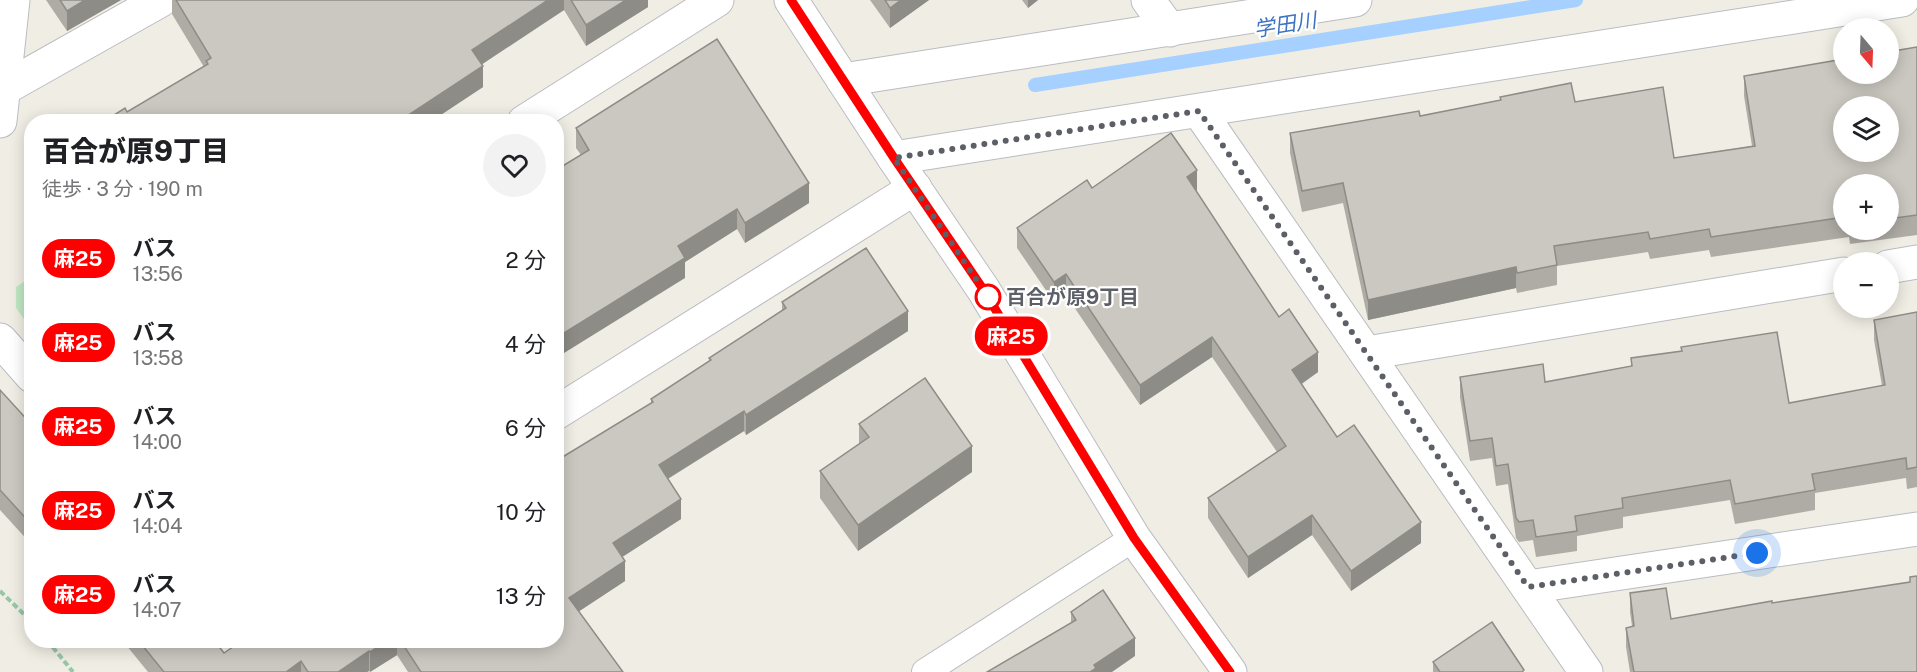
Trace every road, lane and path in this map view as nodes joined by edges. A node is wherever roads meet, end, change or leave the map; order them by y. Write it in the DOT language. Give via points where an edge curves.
graph roads {
  1 [pos="13,0"];
  2 [pos="161,0"];
  3 [pos="717,0"];
  4 [pos="791,0"];
  5 [pos="1148,0"];
  6 [pos="1355,0"];
  7 [pos="1902,0"];
  8 [pos="1170,30"];
  9 [pos="843,80"];
  10 [pos="3,89"];
  11 [pos="1199,111"];
  12 [pos="537,114"];
  13 [pos="0,121"];
  14 [pos="894,158"];
  15 [pos="915,188"];
  16 [pos="1917,262"];
  17 [pos="1899,265"];
  18 [pos="1833,276"];
  19 [pos="0,340"];
  20 [pos="1367,353"];
  21 [pos="24,367"];
  22 [pos="564,408"];
  23 [pos="1917,529"];
  24 [pos="1134,538"];
  25 [pos="1528,587"];
  26 [pos="0,591"];
  27 [pos="24,614"];
  28 [pos="54,648"];
  29 [pos="73,672"];
  30 [pos="925,672"];
  31 [pos="1230,672"];
  32 [pos="1586,672"];
  1 -- 10 [label="street"];
  2 -- 10 [label="street"];
  3 -- 12 [label="street"];
  4 -- 9 [label="street"];
  5 -- 8 [label="street"];
  6 -- 8 [label="street"];
  7 -- 11 [label="street"];
  8 -- 9 [label="street"];
  9 -- 14 [label="street"];
  10 -- 13 [label="street"];
  11 -- 14 [label="street"];
  11 -- 20 [label="street"];
  14 -- 15 [label="street"];
  15 -- 22 [label="street"];
  15 -- 24 [label="street" via="983,289"];
  16 -- 17 [label="street"];
  18 -- 20 [label="street"];
  19 -- 21 [label="street"];
  20 -- 25 [label="street"];
  23 -- 25 [label="street"];
  24 -- 30 [label="lane"];
  24 -- 31 [label="street"];
  25 -- 32 [label="street"];
  26 -- 27 [label="path"];
  28 -- 29 [label="path"];
}
